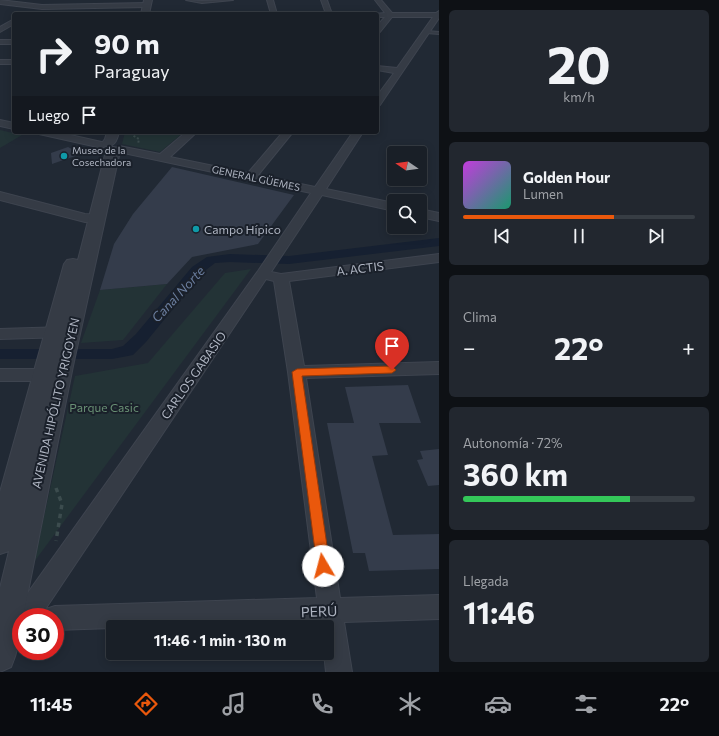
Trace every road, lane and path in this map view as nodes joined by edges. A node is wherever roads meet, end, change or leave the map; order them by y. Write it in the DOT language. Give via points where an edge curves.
graph roads {
  1 [pos="54,0"];
  2 [pos="188,0"];
  3 [pos="231,0"];
  4 [pos="270,0"];
  5 [pos="324,0"];
  6 [pos="378,0"];
  7 [pos="0,2"];
  8 [pos="148,2"];
  9 [pos="42,7"];
  10 [pos="32,12"];
  11 [pos="146,12"];
  12 [pos="273,12"];
  13 [pos="329,12"];
  14 [pos="438,14"];
  15 [pos="379,15"];
  16 [pos="390,15"];
  17 [pos="0,22"];
  18 [pos="12,22"];
  19 [pos="12,23"];
  20 [pos="379,28"];
  21 [pos="0,30"];
  22 [pos="426,32"];
  23 [pos="439,33"];
  24 [pos="0,42"];
  25 [pos="12,42"];
  26 [pos="0,62"];
  27 [pos="12,62"];
  28 [pos="379,68"];
  29 [pos="399,71"];
  30 [pos="379,100"];
  31 [pos="0,123"];
  32 [pos="12,126"];
  33 [pos="56,134"];
  34 [pos="190,134"];
  35 [pos="286,134"];
  36 [pos="357,134"];
  37 [pos="112,143"];
  38 [pos="162,158"];
  39 [pos="250,177"];
  40 [pos="318,191"];
  41 [pos="0,196"];
  42 [pos="387,206"];
  43 [pos="427,213"];
  44 [pos="439,216"];
  45 [pos="91,218"];
  46 [pos="439,258"];
  47 [pos="270,274"];
  48 [pos="0,334"];
  49 [pos="57,354"];
  50 [pos="439,368"];
  51 [pos="297,372"];
  52 [pos="0,375"];
  53 [pos="57,480"];
  54 [pos="0,542"];
  55 [pos="55,546"];
  56 [pos="439,607"];
  57 [pos="32,608"];
  58 [pos="330,610"];
  59 [pos="64,618"];
  60 [pos="12,638"];
  61 [pos="0,656"];
  62 [pos="339,672"];
  1 -- 9 [label="street"];
  2 -- 3 [label="lane"];
  4 -- 12 [label="street"];
  5 -- 13 [label="street"];
  6 -- 16 [label="street"];
  7 -- 9 [label="street"];
  8 -- 9 [label="street"];
  8 -- 11 [label="street"];
  9 -- 10 [label="street"];
  14 -- 16 [label="street"];
  14 -- 22 [label="street"];
  15 -- 16 [label="street"];
  16 -- 20 [label="street"];
  17 -- 18 [label="street"];
  19 -- 21 [label="street"];
  22 -- 23 [label="lane"];
  22 -- 29 [label="street"];
  24 -- 25 [label="street"];
  26 -- 27 [label="street"];
  28 -- 29 [label="street"];
  29 -- 30 [label="street"];
  31 -- 32 [label="street"];
  33 -- 37 [label="street, GENERAL GÜEMES"];
  34 -- 38 [label="street"];
  35 -- 39 [label="street"];
  36 -- 40 [label="street, CARLOS GABASIO"];
  37 -- 38 [label="street, GENERAL GÜEMES"];
  37 -- 45 [label="street, AVENIDA HIPÓLITO YRIGOYEN"];
  38 -- 39 [label="street, GENERAL GÜEMES"];
  39 -- 40 [label="street, GENERAL GÜEMES"];
  40 -- 42 [label="street, GENERAL GÜEMES"];
  40 -- 47 [label="street, CARLOS GABASIO" via="276,254"];
  41 -- 45 [label="street"];
  43 -- 44 [label="street"];
  45 -- 49 [label="street, AVENIDA HIPÓLITO YRIGOYEN"];
  46 -- 47 [label="street, A. ACTIS"];
  47 -- 51 [label="street"];
  47 -- 57 [label="street, CARLOS GABASIO"];
  48 -- 49 [label="street"];
  49 -- 52 [label="street"];
  49 -- 54 [label="street, AVENIDA HIPÓLITO YRIGOYEN"];
  49 -- 61 [label="street, AVENIDA HIPÓLITO YRIGOYEN"];
  50 -- 51 [label="street"];
  51 -- 58 [label="street"];
  53 -- 55 [label="path" via="55,488 62,504"];
  56 -- 58 [label="street, PERÚ"];
  58 -- 59 [label="street, PERÚ"];
  58 -- 62 [label="street"];
  60 -- 61 [label="street"];
}
